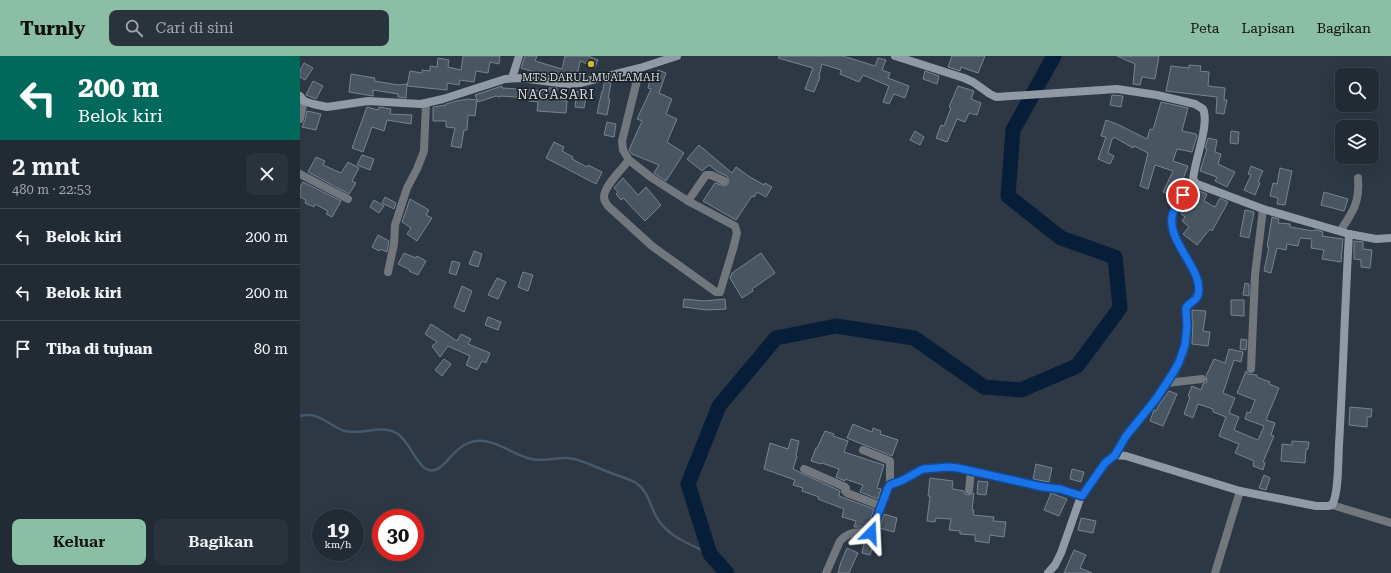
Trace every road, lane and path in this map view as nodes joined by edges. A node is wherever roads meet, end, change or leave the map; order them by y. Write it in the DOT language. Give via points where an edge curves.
graph roads {
  1 [pos="518,56"];
  2 [pos="677,56"];
  3 [pos="894,56"];
  4 [pos="640,68"];
  5 [pos="512,78"];
  6 [pos="302,99"];
  7 [pos="426,103"];
  8 [pos="300,119"];
  9 [pos="629,160"];
  10 [pos="300,174"];
  11 [pos="1358,178"];
  12 [pos="1193,180"];
  13 [pos="724,181"];
  14 [pos="348,199"];
  15 [pos="688,201"];
  16 [pos="1264,208"];
  17 [pos="1340,231"];
  18 [pos="1349,234"];
  19 [pos="1391,238"];
  20 [pos="388,272"];
  21 [pos="1251,369"];
  22 [pos="1202,379"];
  23 [pos="1167,383"];
  24 [pos="862,450"];
  25 [pos="1115,455"];
  26 [pos="804,469"];
  27 [pos="971,471"];
  28 [pos="890,485"];
  29 [pos="969,490"];
  30 [pos="1240,491"];
  31 [pos="1082,496"];
  32 [pos="1332,505"];
  33 [pos="881,506"];
  34 [pos="1391,523"];
  35 [pos="826,573"];
  36 [pos="1048,573"];
  37 [pos="1215,573"];
  1 -- 5 [label="street"];
  2 -- 4 [label="street"];
  3 -- 12 [label="street" via="964,78 992,96 1126,90 1195,104 1205,113"];
  4 -- 5 [label="street" via="574,83"];
  4 -- 9 [label="street" via="622,141 623,150"];
  5 -- 7 [label="street"];
  6 -- 7 [label="street" via="327,107 368,101"];
  6 -- 8 [label="street"];
  7 -- 20 [label="street" via="424,151 407,188 395,224"];
  9 -- 15 [label="street"];
  9 -- 15 [label="street" via="606,190 604,198 608,206 652,246 718,292 733,249 736,229 730,222"];
  10 -- 14 [label="street"];
  11 -- 17 [label="street" via="1357,203"];
  12 -- 16 [label="street" via="1200,186"];
  12 -- 23 [label="street" via="1173,214 1172,222 1174,234 1197,277 1199,293 1186,308 1185,345"];
  13 -- 15 [label="street" via="711,175 704,176"];
  16 -- 17 [label="street"];
  16 -- 21 [label="street" via="1255,275"];
  17 -- 18 [label="street"];
  18 -- 19 [label="street" via="1376,239"];
  18 -- 32 [label="street" via="1344,371 1336,495"];
  22 -- 23 [label="street"];
  23 -- 25 [label="street" via="1126,436"];
  24 -- 28 [label="street" via="890,460"];
  25 -- 30 [label="street" via="1126,456"];
  25 -- 31 [label="street" via="1105,463"];
  26 -- 33 [label="street" via="845,486 847,493"];
  27 -- 28 [label="street" via="949,467 923,469"];
  27 -- 29 [label="street"];
  27 -- 31 [label="street"];
  28 -- 33 [label="street"];
  30 -- 32 [label="street" via="1316,506"];
  30 -- 37 [label="street"];
  31 -- 36 [label="street" via="1056,565"];
  32 -- 34 [label="street"];
  33 -- 35 [label="street" via="872,532 845,536 840,541"];
}
